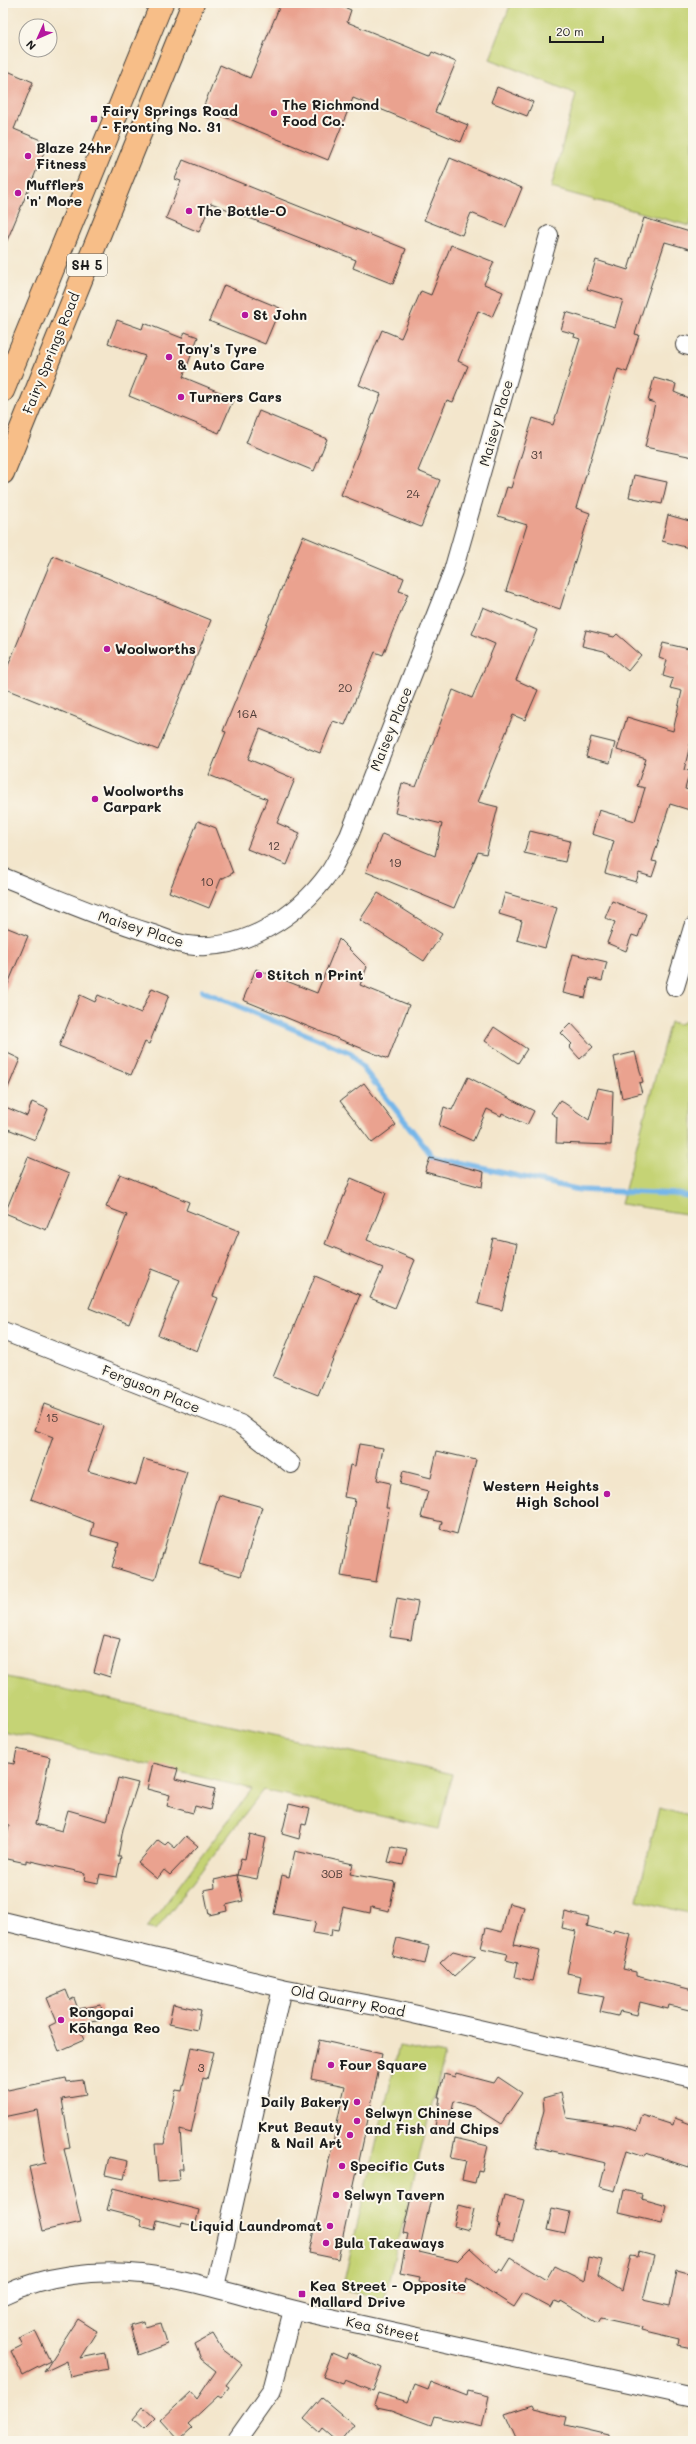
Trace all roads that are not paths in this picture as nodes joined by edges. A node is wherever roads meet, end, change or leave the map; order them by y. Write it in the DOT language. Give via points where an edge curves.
graph roads {
  1 [pos="162,3"];
  2 [pos="193,3"];
  3 [pos="144,45"];
  4 [pos="173,56"];
  5 [pos="549,235"];
  6 [pos="3,391"];
  7 [pos="3,473"];
  8 [pos="3,877"];
  9 [pos="693,927"];
  10 [pos="676,987"];
  11 [pos="3,1331"];
  12 [pos="291,1464"];
  13 [pos="3,1921"];
  14 [pos="282,1988"];
  15 [pos="693,2078"];
  16 [pos="215,2288"];
  17 [pos="3,2295"];
  18 [pos="293,2310"];
  19 [pos="693,2397"];
  20 [pos="236,2441"];
  1 -- 3 [label="highway, SH 5"];
  2 -- 4 [label="highway, Fairy Springs Road / SH 5"];
  3 -- 4 [label="highway"];
  3 -- 6 [label="highway, SH 5"];
  4 -- 7 [label="highway, Fairy Springs Road / SH 5"];
  5 -- 8 [label="street, Maisey Place" via="453,571 349,836 329,873 305,900 278,922 253,936 216,945 187,945 112,921"];
  9 -- 10 [label="street"];
  11 -- 12 [label="street, Ferguson Place" via="240,1424"];
  13 -- 14 [label="street, Old Quarry Road"];
  14 -- 15 [label="street, Old Quarry Road" via="391,2009"];
  14 -- 16 [label="street"];
  16 -- 17 [label="street, Kea Street" via="142,2274 104,2273 68,2275 37,2282"];
  16 -- 18 [label="street, Kea Street"];
  18 -- 19 [label="street, Kea Street"];
  18 -- 20 [label="street" via="272,2390"];
}
